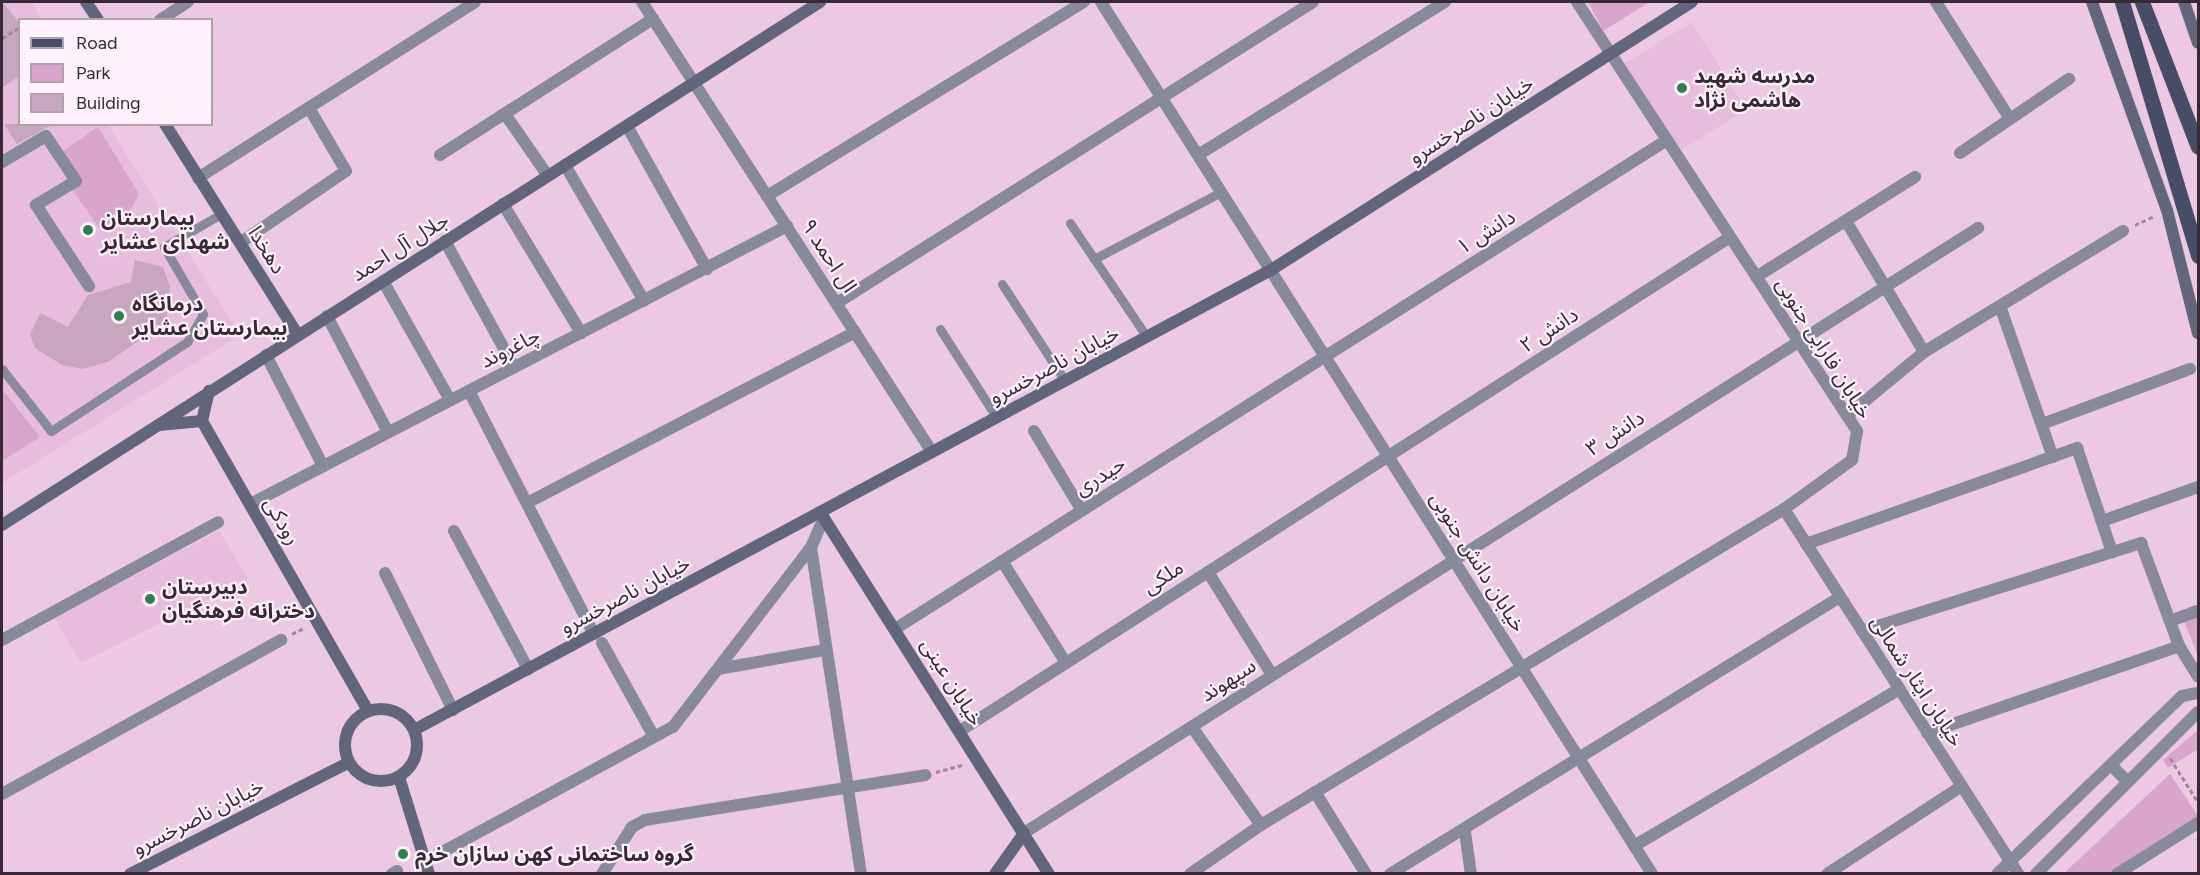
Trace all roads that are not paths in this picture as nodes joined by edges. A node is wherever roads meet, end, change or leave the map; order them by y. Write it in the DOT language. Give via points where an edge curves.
graph roads {
  1 [pos="86,2"];
  2 [pos="188,2"];
  3 [pos="475,2"];
  4 [pos="642,2"];
  5 [pos="820,2"];
  6 [pos="1084,2"];
  7 [pos="1101,2"];
  8 [pos="1313,2"];
  9 [pos="1445,2"];
  10 [pos="1577,2"];
  11 [pos="1692,2"];
  12 [pos="1936,2"];
  13 [pos="2092,2"];
  14 [pos="2122,2"];
  15 [pos="2184,2"];
  16 [pos="2145,5"];
  17 [pos="97,18"];
  18 [pos="163,18"];
  19 [pos="653,19"];
  20 [pos="2199,43"];
  21 [pos="1611,54"];
  22 [pos="2069,79"];
  23 [pos="694,81"];
  24 [pos="1162,98"];
  25 [pos="309,108"];
  26 [pos="505,114"];
  27 [pos="2010,119"];
  28 [pos="166,126"];
  29 [pos="627,126"];
  30 [pos="1667,140"];
  31 [pos="2199,147"];
  32 [pos="1960,153"];
  33 [pos="440,155"];
  34 [pos="1198,155"];
  35 [pos="2,162"];
  36 [pos="565,165"];
  37 [pos="548,176"];
  38 [pos="1915,177"];
  39 [pos="198,178"];
  40 [pos="1221,192"];
  41 [pos="767,196"];
  42 [pos="503,204"];
  43 [pos="221,214"];
  44 [pos="1846,221"];
  45 [pos="1070,223"];
  46 [pos="787,226"];
  47 [pos="1978,228"];
  48 [pos="2193,229"];
  49 [pos="2123,231"];
  50 [pos="1730,237"];
  51 [pos="445,241"];
  52 [pos="240,243"];
  53 [pos="2199,256"];
  54 [pos="1095,259"];
  55 [pos="707,268"];
  56 [pos="1271,270"];
  57 [pos="1756,277"];
  58 [pos="383,281"];
  59 [pos="1002,284"];
  60 [pos="89,286"];
  61 [pos="1885,286"];
  62 [pos="644,301"];
  63 [pos="837,303"];
  64 [pos="2000,306"];
  65 [pos="327,316"];
  66 [pos="940,329"];
  67 [pos="855,332"];
  68 [pos="581,333"];
  69 [pos="2199,333"];
  70 [pos="298,335"];
  71 [pos="1146,337"];
  72 [pos="1797,339"];
  73 [pos="1924,352"];
  74 [pos="266,355"];
  75 [pos="1325,357"];
  76 [pos="514,368"];
  77 [pos="2,369"];
  78 [pos="2190,369"];
  79 [pos="1065,381"];
  80 [pos="209,391"];
  81 [pos="469,391"];
  82 [pos="450,400"];
  83 [pos="1847,416"];
  84 [pos="997,418"];
  85 [pos="202,421"];
  86 [pos="2042,424"];
  87 [pos="158,425"];
  88 [pos="1034,431"];
  89 [pos="388,432"];
  90 [pos="932,452"];
  91 [pos="1388,456"];
  92 [pos="2053,457"];
  93 [pos="323,466"];
  94 [pos="2199,487"];
  95 [pos="526,503"];
  96 [pos="250,504"];
  97 [pos="1784,508"];
  98 [pos="1082,511"];
  99 [pos="823,515"];
  100 [pos="2102,521"];
  101 [pos="218,522"];
  102 [pos="2,525"];
  103 [pos="454,531"];
  104 [pos="1806,544"];
  105 [pos="811,547"];
  106 [pos="2112,552"];
  107 [pos="1453,560"];
  108 [pos="1002,561"];
  109 [pos="1208,572"];
  110 [pos="385,573"];
  111 [pos="1840,597"];
  112 [pos="2199,611"];
  113 [pos="2170,621"];
  114 [pos="895,629"];
  115 [pos="1862,631"];
  116 [pos="598,638"];
  117 [pos="2,640"];
  118 [pos="281,640"];
  119 [pos="2179,646"];
  120 [pos="825,650"];
  121 [pos="1066,663"];
  122 [pos="1521,666"];
  123 [pos="528,669"];
  124 [pos="718,669"];
  125 [pos="1272,675"];
  126 [pos="2199,677"];
  127 [pos="1899,689"];
  128 [pos="2199,693"];
  129 [pos="453,710"];
  130 [pos="368,711"];
  131 [pos="2199,712"];
  132 [pos="1192,727"];
  133 [pos="414,730"];
  134 [pos="960,731"];
  135 [pos="1928,733"];
  136 [pos="654,737"];
  137 [pos="1578,758"];
  138 [pos="348,763"];
  139 [pos="2111,765"];
  140 [pos="925,776"];
  141 [pos="399,777"];
  142 [pos="2128,782"];
  143 [pos="1962,786"];
  144 [pos="845,788"];
  145 [pos="1315,792"];
  146 [pos="2,794"];
  147 [pos="2199,823"];
  148 [pos="1261,825"];
  149 [pos="1465,832"];
  150 [pos="1024,833"];
  151 [pos="1634,846"];
  152 [pos="426,868"];
  153 [pos="2014,868"];
  154 [pos="130,873"];
  155 [pos="602,873"];
  156 [pos="861,873"];
  157 [pos="995,873"];
  158 [pos="1050,873"];
  159 [pos="1190,873"];
  160 [pos="1366,873"];
  161 [pos="1390,873"];
  162 [pos="1471,873"];
  163 [pos="1652,873"];
  164 [pos="1827,873"];
  165 [pos="1997,873"];
  166 [pos="2036,873"];
  167 [pos="2117,873"];
  1 -- 17 [label="street"];
  2 -- 18 [label="street"];
  3 -- 25 [label="street"];
  4 -- 19 [label="street, ال احمد ۹"];
  5 -- 23 [label="street, جلال آل احمد"];
  6 -- 41 [label="street"];
  7 -- 24 [label="street, خیابان دانش جنوبی"];
  8 -- 24 [label="street"];
  9 -- 34 [label="street"];
  10 -- 21 [label="street, خیابان فارابی جنوبی"];
  11 -- 21 [label="street, خیابان ناصرخسرو"];
  12 -- 27 [label="street"];
  13 -- 69 [label="street" via="2167,210"];
  14 -- 48 [label="main road"];
  15 -- 20 [label="street"];
  16 -- 31 [label="main road"];
  19 -- 23 [label="street, ال احمد ۹"];
  19 -- 26 [label="street"];
  21 -- 30 [label="street, خیابان فارابی جنوبی"];
  21 -- 56 [label="street, خیابان ناصرخسرو"];
  22 -- 27 [label="street"];
  23 -- 29 [label="street, جلال آل احمد"];
  23 -- 41 [label="street, ال احمد ۹"];
  24 -- 34 [label="street, خیابان دانش جنوبی"];
  24 -- 63 [label="street"];
  25 -- 39 [label="street"];
  25 -- 52 [label="street" via="346,171"];
  26 -- 33 [label="street"];
  26 -- 37 [label="street"];
  27 -- 32 [label="street"];
  28 -- 39 [label="street, دهخدا"];
  29 -- 36 [label="street, جلال آل احمد"];
  29 -- 55 [label="street"];
  30 -- 50 [label="street, خیابان فارابی جنوبی"];
  30 -- 75 [label="street, دانش ۱"];
  34 -- 40 [label="street, خیابان دانش جنوبی"];
  35 -- 60 [label="street" via="46,136 76,181 36,205"];
  36 -- 37 [label="street, جلال آل احمد"];
  36 -- 62 [label="street"];
  37 -- 42 [label="street, جلال آل احمد"];
  38 -- 44 [label="street"];
  39 -- 43 [label="street, دهخدا"];
  40 -- 54 [label="lane"];
  40 -- 56 [label="street, خیابان دانش جنوبی"];
  41 -- 46 [label="street, ال احمد ۹"];
  42 -- 51 [label="street, جلال آل احمد"];
  42 -- 68 [label="street"];
  43 -- 52 [label="street, دهخدا"];
  43 -- 77 [label="lane" via="164,247 203,315 187,342 51,431"];
  44 -- 57 [label="street"];
  44 -- 61 [label="street"];
  45 -- 54 [label="lane"];
  46 -- 55 [label="street, چاغروند"];
  46 -- 63 [label="street, ال احمد ۹"];
  47 -- 61 [label="street, دانش ۳"];
  48 -- 53 [label="main road"];
  49 -- 64 [label="street"];
  50 -- 57 [label="street, خیابان فارابی جنوبی"];
  50 -- 91 [label="street, دانش ۲"];
  51 -- 58 [label="street, جلال آل احمد"];
  51 -- 76 [label="street"];
  52 -- 70 [label="street, دهخدا"];
  54 -- 71 [label="lane"];
  55 -- 62 [label="street, چاغروند"];
  56 -- 71 [label="street, خیابان ناصرخسرو"];
  56 -- 75 [label="street, خیابان دانش جنوبی"];
  57 -- 72 [label="street, خیابان فارابی جنوبی"];
  58 -- 65 [label="street, جلال آل احمد"];
  58 -- 82 [label="street"];
  59 -- 79 [label="lane"];
  61 -- 72 [label="street, دانش ۳"];
  61 -- 73 [label="street"];
  62 -- 68 [label="street, چاغروند"];
  63 -- 67 [label="street, ال احمد ۹"];
  64 -- 73 [label="street"];
  64 -- 86 [label="street"];
  65 -- 70 [label="street, جلال آل احمد"];
  65 -- 89 [label="street"];
  66 -- 84 [label="lane"];
  67 -- 90 [label="street, ال احمد ۹"];
  67 -- 95 [label="street"];
  68 -- 76 [label="street, چاغروند"];
  70 -- 74 [label="street, جلال آل احمد"];
  71 -- 79 [label="street, خیابان ناصرخسرو"];
  72 -- 83 [label="street, خیابان فارابی جنوبی"];
  72 -- 107 [label="street, دانش ۳"];
  73 -- 83 [label="street"];
  74 -- 80 [label="street, جلال آل احمد"];
  74 -- 93 [label="street"];
  75 -- 91 [label="street, خیابان دانش جنوبی"];
  75 -- 98 [label="street, حیدری"];
  76 -- 81 [label="street, چاغروند"];
  78 -- 86 [label="street"];
  79 -- 84 [label="street, خیابان ناصرخسرو"];
  80 -- 85 [label="street"];
  80 -- 87 [label="street, جلال آل احمد"];
  81 -- 82 [label="street, چاغروند"];
  81 -- 95 [label="street"];
  82 -- 89 [label="street, چاغروند"];
  83 -- 97 [label="street, خیابان فارابی جنوبی" via="1857,431 1852,460"];
  84 -- 90 [label="street, خیابان ناصرخسرو"];
  85 -- 87 [label="street"];
  85 -- 96 [label="street, رودکی"];
  86 -- 92 [label="street"];
  87 -- 102 [label="street, جلال آل احمد"];
  88 -- 98 [label="street"];
  89 -- 93 [label="street, چاغروند"];
  90 -- 99 [label="street, خیابان ناصرخسرو"];
  91 -- 107 [label="street, خیابان دانش جنوبی"];
  91 -- 109 [label="street, ملکی"];
  92 -- 100 [label="street" via="2077,448"];
  92 -- 104 [label="street"];
  93 -- 96 [label="street, چاغروند"];
  94 -- 100 [label="street"];
  95 -- 116 [label="street"];
  96 -- 130 [label="street, رودکی"];
  97 -- 104 [label="street, خیابان ایثار شمالی"];
  97 -- 122 [label="street, خیابان فارابی جنوبی"];
  98 -- 108 [label="street, حیدری"];
  99 -- 105 [label="street"];
  99 -- 114 [label="street, خیابان عینی"];
  99 -- 116 [label="street, خیابان ناصرخسرو"];
  100 -- 106 [label="street"];
  101 -- 117 [label="street"];
  103 -- 123 [label="street"];
  104 -- 111 [label="street, خیابان ایثار شمالی"];
  105 -- 120 [label="street"];
  105 -- 124 [label="street"];
  106 -- 113 [label="street" via="2141,543"];
  106 -- 115 [label="street"];
  107 -- 122 [label="street, خیابان دانش جنوبی"];
  107 -- 125 [label="street, سپهوند"];
  108 -- 114 [label="street, حیدری"];
  108 -- 121 [label="street"];
  109 -- 121 [label="street, ملکی"];
  109 -- 125 [label="street"];
  110 -- 129 [label="street"];
  111 -- 115 [label="street, خیابان ایثار شمالی"];
  111 -- 137 [label="street"];
  112 -- 113 [label="street"];
  113 -- 119 [label="street"];
  114 -- 134 [label="street, خیابان عینی"];
  115 -- 127 [label="street, خیابان ایثار شمالی"];
  116 -- 123 [label="street, خیابان ناصرخسرو"];
  116 -- 136 [label="street"];
  118 -- 146 [label="street"];
  119 -- 126 [label="street"];
  119 -- 135 [label="street"];
  120 -- 124 [label="street"];
  120 -- 144 [label="street"];
  121 -- 134 [label="street, ملکی"];
  122 -- 137 [label="street, خیابان دانش جنوبی"];
  122 -- 145 [label="street"];
  123 -- 129 [label="street, خیابان ناصرخسرو"];
  124 -- 136 [label="street" via="673,727"];
  125 -- 132 [label="street, سپهوند"];
  127 -- 135 [label="street, خیابان ایثار شمالی"];
  127 -- 151 [label="street"];
  128 -- 139 [label="street" via="2182,696"];
  129 -- 133 [label="street, خیابان ناصرخسرو"];
  130 -- 133 [label="street" via="400,714"];
  130 -- 138 [label="street" via="349,727 345,738"];
  131 -- 142 [label="street"];
  132 -- 148 [label="street"];
  132 -- 150 [label="street, سپهوند"];
  133 -- 141 [label="street" via="417,751"];
  134 -- 150 [label="street, خیابان عینی"];
  135 -- 143 [label="street, خیابان ایثار شمالی"];
  136 -- 152 [label="street"];
  137 -- 149 [label="street"];
  137 -- 151 [label="street, خیابان دانش جنوبی"];
  138 -- 141 [label="street" via="365,778"];
  138 -- 154 [label="street, خیابان ناصرخسرو"];
  139 -- 142 [label="street"];
  139 -- 153 [label="street"];
  140 -- 144 [label="street"];
  141 -- 152 [label="street"];
  142 -- 166 [label="street"];
  143 -- 153 [label="street, خیابان ایثار شمالی"];
  143 -- 164 [label="street"];
  144 -- 155 [label="street" via="645,820 632,827"];
  144 -- 156 [label="street"];
  145 -- 148 [label="street"];
  145 -- 160 [label="street"];
  147 -- 167 [label="street"];
  148 -- 159 [label="street"];
  149 -- 161 [label="street"];
  149 -- 162 [label="street"];
  150 -- 157 [label="street"];
  150 -- 158 [label="street, خیابان عینی"];
  151 -- 163 [label="street, خیابان دانش جنوبی"];
  153 -- 165 [label="street"];
}
